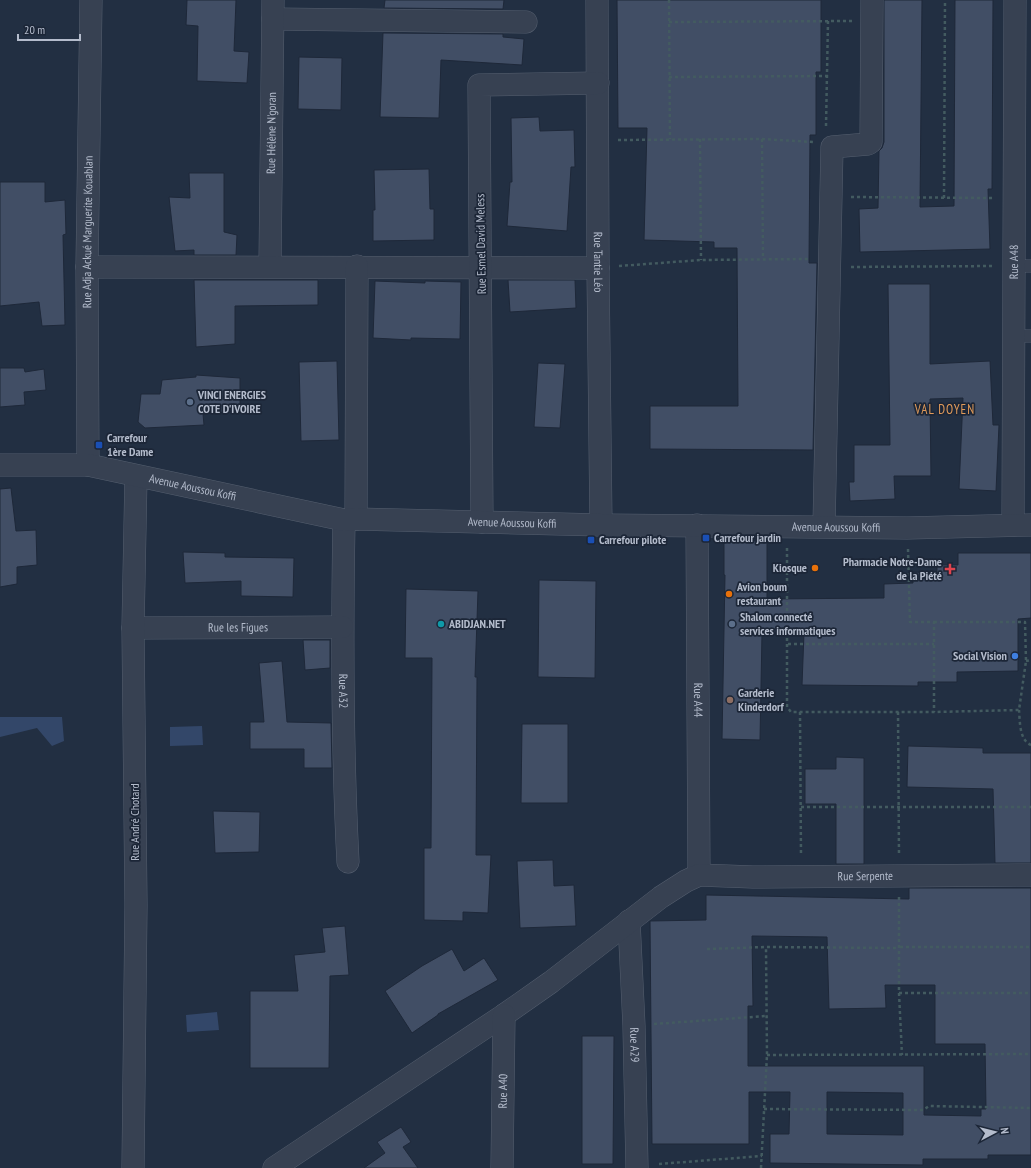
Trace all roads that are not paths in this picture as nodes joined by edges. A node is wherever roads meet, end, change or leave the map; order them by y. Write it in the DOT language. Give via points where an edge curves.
graph roads {
  1 [pos="91,0"];
  2 [pos="597,0"];
  3 [pos="1015,0"];
  4 [pos="273,9"];
  5 [pos="872,10"];
  6 [pos="526,22"];
  7 [pos="598,83"];
  8 [pos="270,266"];
  9 [pos="357,266"];
  10 [pos="1022,266"];
  11 [pos="87,267"];
  12 [pos="481,268"];
  13 [pos="598,268"];
  14 [pos="1022,336"];
  15 [pos="0,465"];
  16 [pos="88,465"];
  17 [pos="136,476"];
  18 [pos="350,520"];
  19 [pos="482,522"];
  20 [pos="601,525"];
  21 [pos="697,525"];
  22 [pos="1022,525"];
  23 [pos="824,526"];
  24 [pos="342,627"];
  25 [pos="133,628"];
  26 [pos="348,862"];
  27 [pos="699,875"];
  28 [pos="1031,875"];
  29 [pos="629,921"];
  30 [pos="504,1014"];
  31 [pos="637,1167"];
  32 [pos="133,1168"];
  33 [pos="274,1168"];
  34 [pos="502,1168"];
  1 -- 11 [label="street, Rue Adja Ackué Marguerite Kouablan"];
  2 -- 7 [label="street, Rue Tantie Léo"];
  3 -- 10 [label="street, Rue A48" via="1014,198"];
  4 -- 6 [label="street"];
  4 -- 8 [label="street, Rue Hélène N'goran"];
  5 -- 23 [label="street" via="871,142 829,145 831,197"];
  7 -- 12 [label="street, Rue Esmel David Meless" via="479,85"];
  7 -- 13 [label="street, Rue Tantie Léo"];
  8 -- 9 [label="street"];
  8 -- 11 [label="street"];
  9 -- 12 [label="street"];
  9 -- 18 [label="street, Rue A32"];
  10 -- 14 [label="street, Rue A48"];
  11 -- 16 [label="street, Rue Adja Ackué Marguerite Kouablan"];
  12 -- 13 [label="street"];
  12 -- 19 [label="street, Rue Esmel David Meless"];
  13 -- 20 [label="street, Rue Tantie Léo"];
  14 -- 22 [label="street, Rue A48"];
  15 -- 16 [label="street, Avenue Aoussou Koffi"];
  16 -- 17 [label="street, Avenue Aoussou Koffi"];
  17 -- 18 [label="street, Avenue Aoussou Koffi"];
  17 -- 25 [label="street, Rue André Chotard"];
  18 -- 19 [label="street, Avenue Aoussou Koffi"];
  18 -- 24 [label="street, Rue A32"];
  19 -- 20 [label="street, Avenue Aoussou Koffi"];
  20 -- 21 [label="street, Avenue Aoussou Koffi"];
  21 -- 23 [label="street, Avenue Aoussou Koffi"];
  21 -- 27 [label="street, Rue A44"];
  22 -- 23 [label="street, Avenue Aoussou Koffi" via="907,528"];
  24 -- 25 [label="street, Rue les Figues"];
  24 -- 26 [label="street, Rue A32"];
  25 -- 32 [label="street, Rue André Chotard" via="136,913"];
  27 -- 28 [label="street, Rue Serpente"];
  27 -- 29 [label="street" via="667,893"];
  29 -- 30 [label="street" via="551,982"];
  29 -- 31 [label="street, Rue A29"];
  30 -- 33 [label="street"];
  30 -- 34 [label="street, Rue A40"];
}
